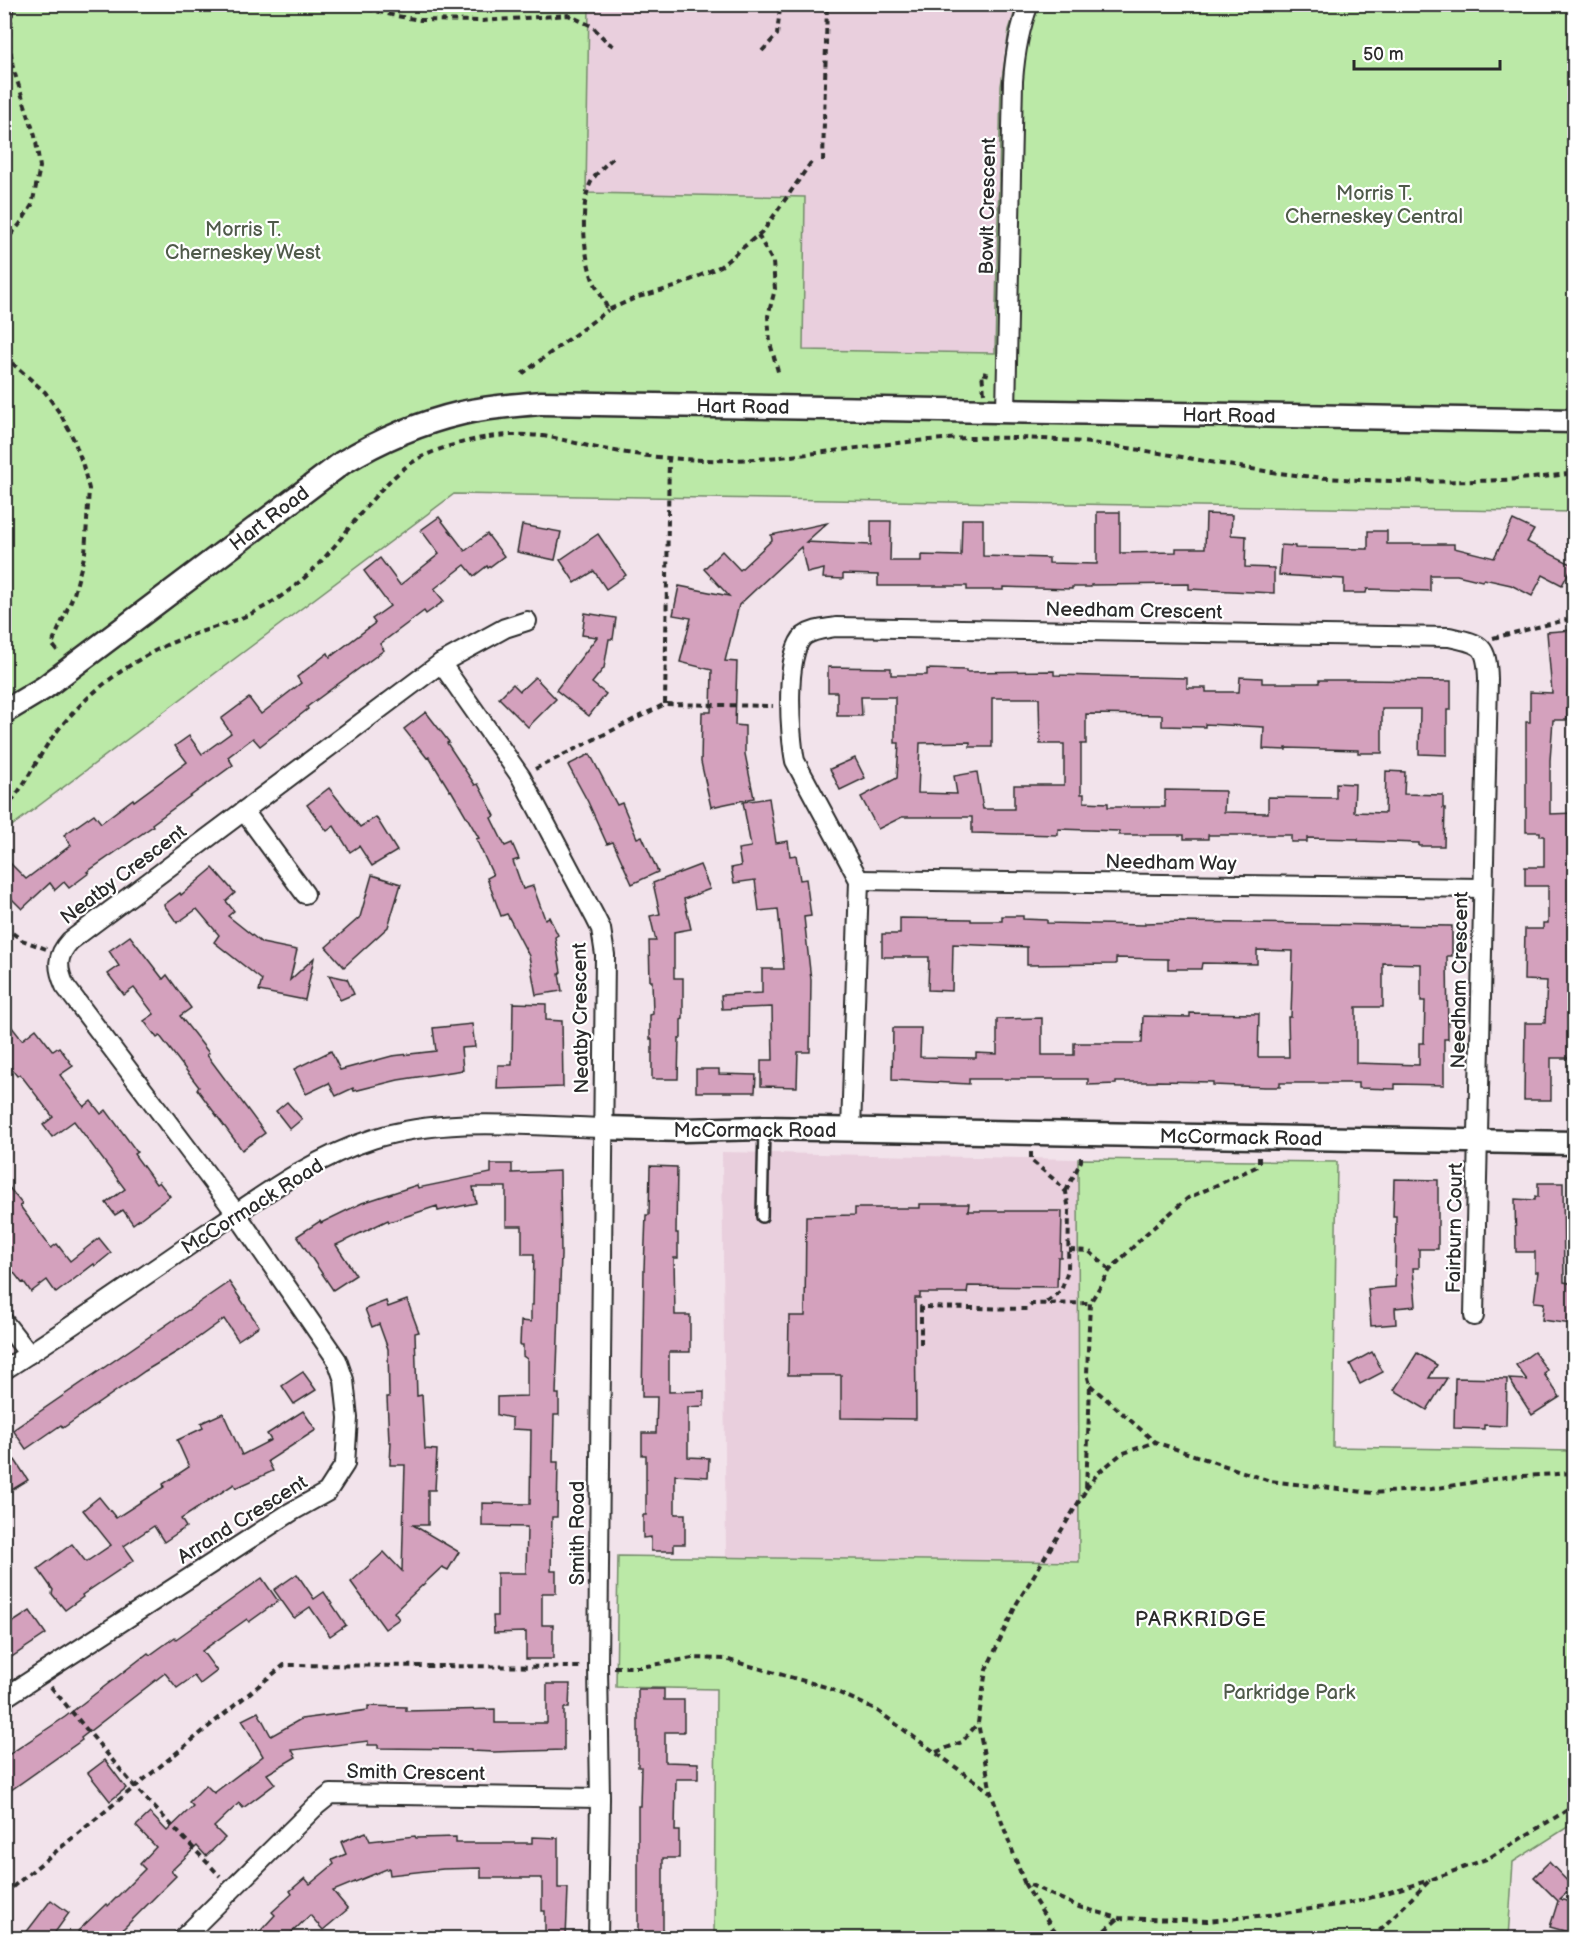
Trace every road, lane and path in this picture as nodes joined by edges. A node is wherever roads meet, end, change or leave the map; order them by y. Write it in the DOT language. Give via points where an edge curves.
graph roads {
  1 [pos="13,4"];
  2 [pos="347,4"];
  3 [pos="782,4"];
  4 [pos="827,4"];
  5 [pos="1029,4"];
  6 [pos="615,47"];
  7 [pos="762,51"];
  8 [pos="614,158"];
  9 [pos="812,161"];
  10 [pos="823,161"];
  11 [pos="758,235"];
  12 [pos="4,243"];
  13 [pos="608,310"];
  14 [pos="4,356"];
  15 [pos="522,374"];
  16 [pos="779,375"];
  17 [pos="1006,410"];
  18 [pos="1575,421"];
  19 [pos="669,458"];
  20 [pos="1575,473"];
  21 [pos="1575,618"];
  22 [pos="527,621"];
  23 [pos="1515,633"];
  24 [pos="52,644"];
  25 [pos="441,663"];
  26 [pos="665,704"];
  27 [pos="772,706"];
  28 [pos="4,712"];
  29 [pos="538,768"];
  30 [pos="4,810"];
  31 [pos="244,811"];
  32 [pos="859,880"];
  33 [pos="1484,888"];
  34 [pos="305,894"];
  35 [pos="4,927"];
  36 [pos="60,955"];
  37 [pos="603,1128"];
  38 [pos="764,1128"];
  39 [pos="851,1130"];
  40 [pos="1478,1142"];
  41 [pos="1575,1143"];
  42 [pos="1031,1160"];
  43 [pos="1081,1161"];
  44 [pos="1259,1163"];
  45 [pos="1066,1192"];
  46 [pos="236,1213"];
  47 [pos="762,1217"];
  48 [pos="1069,1250"];
  49 [pos="1110,1270"];
  50 [pos="1090,1303"];
  51 [pos="1045,1304"];
  52 [pos="1474,1316"];
  53 [pos="4,1322"];
  54 [pos="921,1344"];
  55 [pos="29,1354"];
  56 [pos="4,1371"];
  57 [pos="1090,1385"];
  58 [pos="1155,1442"];
  59 [pos="1575,1473"];
  60 [pos="1086,1490"];
  61 [pos="576,1667"];
  62 [pos="598,1667"];
  63 [pos="54,1690"];
  64 [pos="4,1698"];
  65 [pos="978,1724"];
  66 [pos="936,1752"];
  67 [pos="135,1787"];
  68 [pos="991,1793"];
  69 [pos="600,1798"];
  70 [pos="1575,1806"];
  71 [pos="219,1875"];
  72 [pos="1430,1880"];
  73 [pos="1024,1882"];
  74 [pos="4,1894"];
  75 [pos="1119,1918"];
  76 [pos="183,1938"];
  77 [pos="598,1938"];
  78 [pos="1061,1938"];
  79 [pos="1098,1938"];
  80 [pos="1372,1938"];
  1 -- 12 [label="path" via="9,41 13,68 36,136 40,167 32,205"];
  2 -- 6 [label="path" via="420,20 482,21 568,15 592,26"];
  3 -- 7 [label="path" via="777,35"];
  4 -- 10 [label="path"];
  5 -- 17 [label="street, Bowlt Crescent" via="1017,47 1013,81"];
  8 -- 13 [label="path" via="590,185 585,222 590,270"];
  9 -- 11 [label="path"];
  11 -- 13 [label="path" via="721,266"];
  11 -- 16 [label="path" via="773,262 775,289 768,316"];
  13 -- 15 [label="path"];
  14 -- 24 [label="path" via="45,392 61,415 74,440 89,489 85,553 74,594"];
  17 -- 18 [label="street, Hart Road"];
  17 -- 28 [label="street, Hart Road" via="541,403 464,412 399,433 342,463 44,688"];
  19 -- 20 [label="path" via="740,460 930,440 1028,439 1092,443 1326,479 1463,482"];
  19 -- 26 [label="path"];
  19 -- 30 [label="path" via="523,435 498,435 427,454 404,468 363,509 313,571 280,598 248,615 157,650 92,693 48,744"];
  21 -- 23 [label="path"];
  22 -- 25 [label="street, Neatby Crescent" via="505,628"];
  25 -- 31 [label="street, Neatby Crescent"];
  25 -- 37 [label="street, Neatby Crescent" via="521,777 601,929 605,955"];
  26 -- 27 [label="path"];
  26 -- 29 [label="path"];
  31 -- 34 [label="street"];
  31 -- 36 [label="street, Neatby Crescent" via="70,941"];
  32 -- 33 [label="street, Needham Way"];
  32 -- 33 [label="street, Needham Crescent" via="795,761 792,744 791,667 803,637 817,629 1449,637 1475,643 1487,661"];
  32 -- 39 [label="street"];
  33 -- 40 [label="street, Needham Crescent"];
  35 -- 36 [label="path" via="22,940"];
  36 -- 46 [label="street, Neatby Crescent" via="65,986"];
  37 -- 38 [label="street, McCormack Road"];
  37 -- 46 [label="street, McCormack Road" via="475,1125 423,1129 373,1139 326,1158"];
  37 -- 62 [label="street, Smith Road"];
  38 -- 39 [label="street, McCormack Road"];
  38 -- 47 [label="lane"];
  39 -- 40 [label="street, McCormack Road"];
  40 -- 41 [label="street, McCormack Road"];
  40 -- 52 [label="street, Fairburn Court"];
  42 -- 45 [label="path"];
  43 -- 45 [label="path"];
  44 -- 49 [label="path" via="1188,1198"];
  45 -- 48 [label="path"];
  46 -- 55 [label="street, McCormack Road"];
  46 -- 64 [label="street, Arrand Crescent" via="337,1360 344,1380 348,1418 345,1464 327,1492"];
  48 -- 49 [label="path" via="1089,1251"];
  48 -- 51 [label="path" via="1061,1291"];
  49 -- 50 [label="path"];
  50 -- 51 [label="path"];
  50 -- 57 [label="path"];
  51 -- 54 [label="path" via="1032,1304 1027,1309 921,1307"];
  53 -- 55 [label="street"];
  55 -- 56 [label="street, McCormack Road"];
  57 -- 58 [label="path"];
  57 -- 60 [label="path"];
  58 -- 59 [label="path" via="1270,1481 1373,1493"];
  58 -- 60 [label="path" via="1120,1454"];
  60 -- 65 [label="path" via="1017,1603 986,1670"];
  61 -- 67 [label="path" via="284,1665"];
  62 -- 66 [label="path" via="641,1667 692,1658 725,1659 826,1687 875,1709"];
  62 -- 69 [label="street, Smith Road"];
  63 -- 67 [label="path"];
  65 -- 66 [label="path" via="962,1742"];
  65 -- 68 [label="path"];
  66 -- 68 [label="path"];
  67 -- 71 [label="path"];
  67 -- 74 [label="path"];
  68 -- 73 [label="path"];
  69 -- 76 [label="street, Smith Crescent" via="331,1794"];
  69 -- 77 [label="street, Smith Road"];
  70 -- 72 [label="path" via="1489,1858"];
  72 -- 75 [label="path" via="1356,1902 1278,1914 1207,1921"];
  72 -- 80 [label="path"];
  73 -- 75 [label="path" via="1079,1907"];
  73 -- 78 [label="path"];
  75 -- 79 [label="path"];
}
